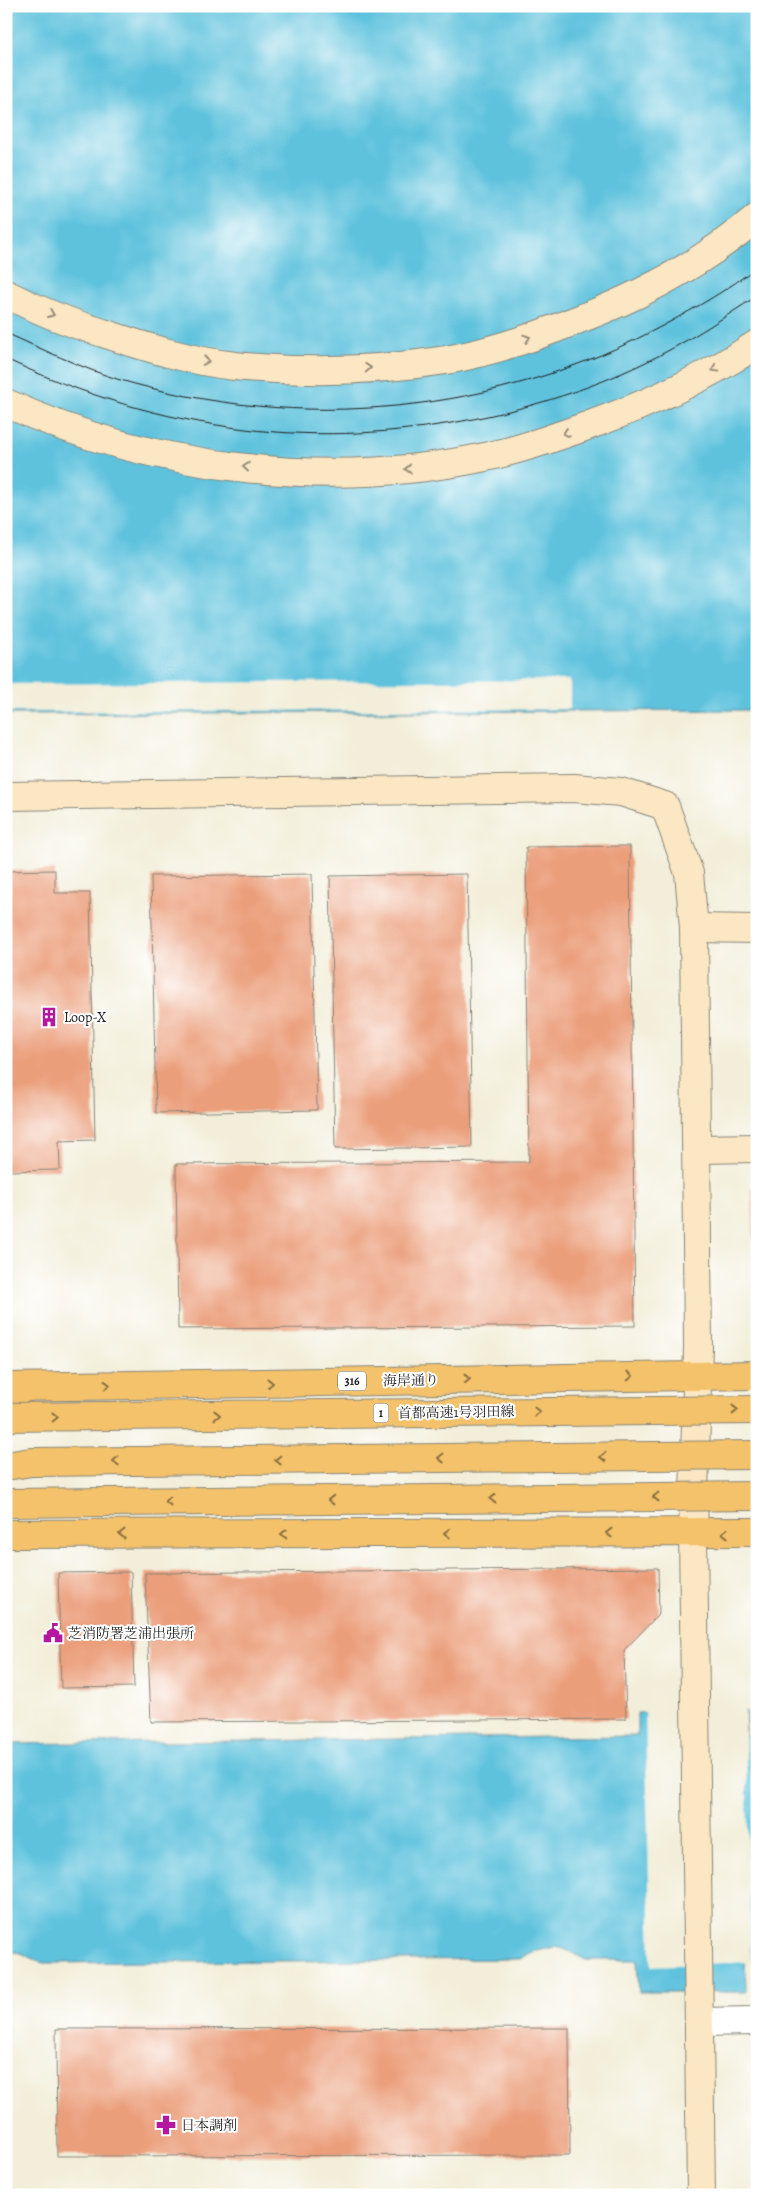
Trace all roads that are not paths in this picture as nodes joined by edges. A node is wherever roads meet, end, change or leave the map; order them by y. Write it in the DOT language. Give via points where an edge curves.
graph roads {
  1 [pos="757,217"];
  2 [pos="6,294"];
  3 [pos="757,344"];
  4 [pos="6,403"];
  5 [pos="6,796"];
  6 [pos="694,928"];
  7 [pos="757,929"];
  8 [pos="757,1148"];
  9 [pos="697,1149"];
  10 [pos="698,1375"];
  11 [pos="757,1375"];
  12 [pos="13,1389"];
  13 [pos="757,1410"];
  14 [pos="6,1417"];
  15 [pos="757,1455"];
  16 [pos="18,1464"];
  17 [pos="757,1496"];
  18 [pos="6,1503"];
  19 [pos="757,1532"];
  20 [pos="693,1533"];
  21 [pos="6,1534"];
  22 [pos="757,2021"];
  23 [pos="699,2022"];
  24 [pos="701,2195"];
  2 -- 1 [label="street, one-way" via="72,323 177,356 233,366 288,370 395,367 448,360 504,346 608,309 706,255"];
  3 -- 4 [label="street, one-way" via="679,389 616,416 486,457 417,468 349,473 218,464 82,433"];
  5 -- 6 [label="street" via="574,788 621,792 665,806 689,872"];
  6 -- 7 [label="street"];
  6 -- 9 [label="street"];
  8 -- 9 [label="street"];
  9 -- 10 [label="street"];
  10 -- 11 [label="main road, 海岸通り / 316"];
  12 -- 10 [label="main road, 海岸通り / 316, one-way"];
  10 -- 20 [label="street"];
  14 -- 13 [label="main road, 首都高速1号羽田線 / 1, one-way, bridge"];
  15 -- 16 [label="main road, one-way, bridge"];
  17 -- 18 [label="main road, one-way, bridge"];
  19 -- 20 [label="main road, one-way"];
  20 -- 21 [label="main road, one-way"];
  20 -- 23 [label="street"];
  22 -- 23 [label="street"];
  23 -- 24 [label="street"];
}
